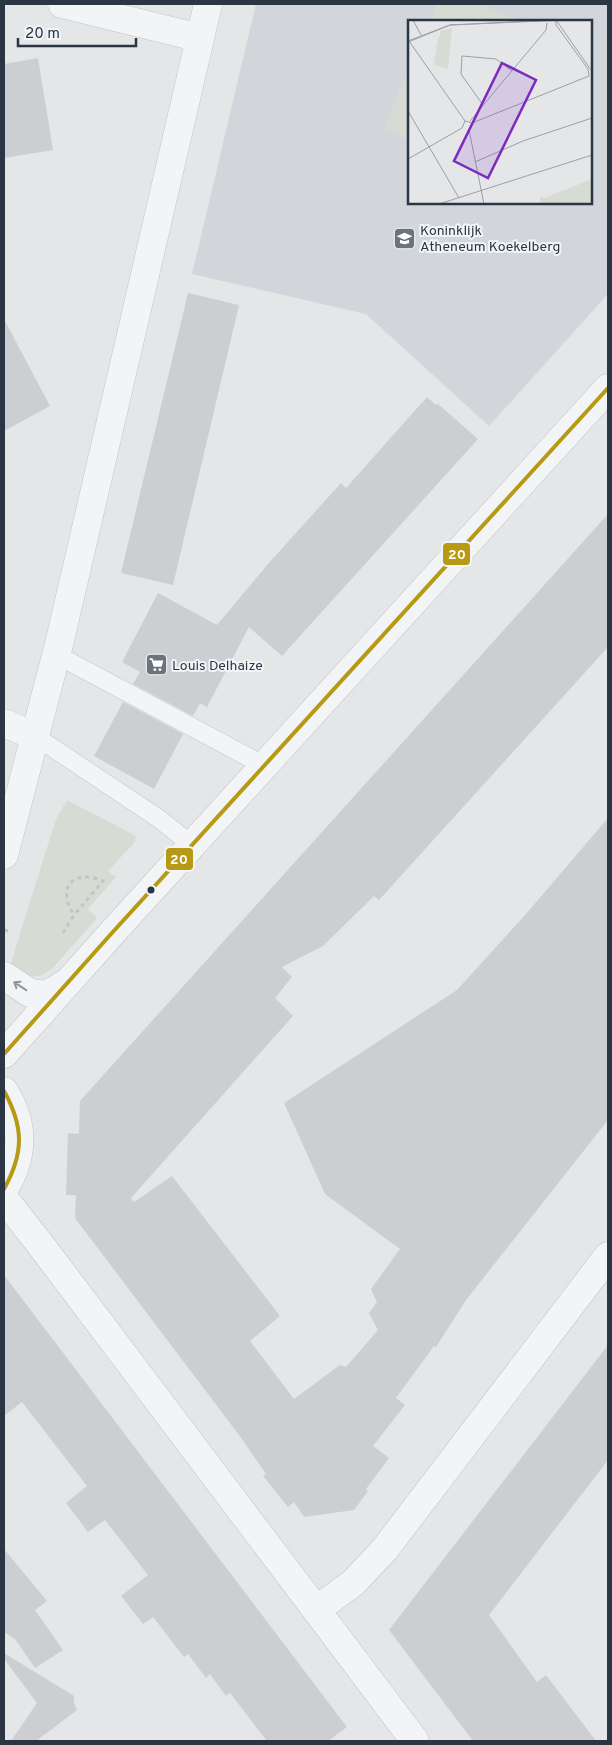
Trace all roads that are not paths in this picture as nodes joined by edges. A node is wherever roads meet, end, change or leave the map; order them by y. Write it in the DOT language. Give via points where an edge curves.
graph roads {
  1 [pos="62,4"];
  2 [pos="208,4"];
  3 [pos="200,38"];
  4 [pos="608,388"];
  5 [pos="57,655"];
  6 [pos="4,723"];
  7 [pos="35,736"];
  8 [pos="265,766"];
  9 [pos="192,845"];
  10 [pos="4,855"];
  11 [pos="4,976"];
  12 [pos="68,983"];
  13 [pos="4,1054"];
  14 [pos="4,1091"];
  15 [pos="4,1189"];
  16 [pos="4,1200"];
  17 [pos="608,1256"];
  18 [pos="316,1610"];
  19 [pos="415,1741"];
  1 -- 3 [label="street"];
  2 -- 3 [label="street"];
  3 -- 5 [label="street"];
  4 -- 8 [label="street"];
  5 -- 7 [label="street"];
  5 -- 8 [label="lane"];
  6 -- 7 [label="street"];
  7 -- 9 [label="lane" via="158,818"];
  7 -- 10 [label="street"];
  8 -- 9 [label="street"];
  9 -- 12 [label="street"];
  12 -- 11 [label="street, one-way" via="47,995 30,993"];
  12 -- 13 [label="street"];
  14 -- 15 [label="street" via="15,1112 20,1134 19,1156"];
  16 -- 18 [label="street"];
  17 -- 18 [label="street" via="385,1549 353,1583"];
  18 -- 19 [label="street"];
}
